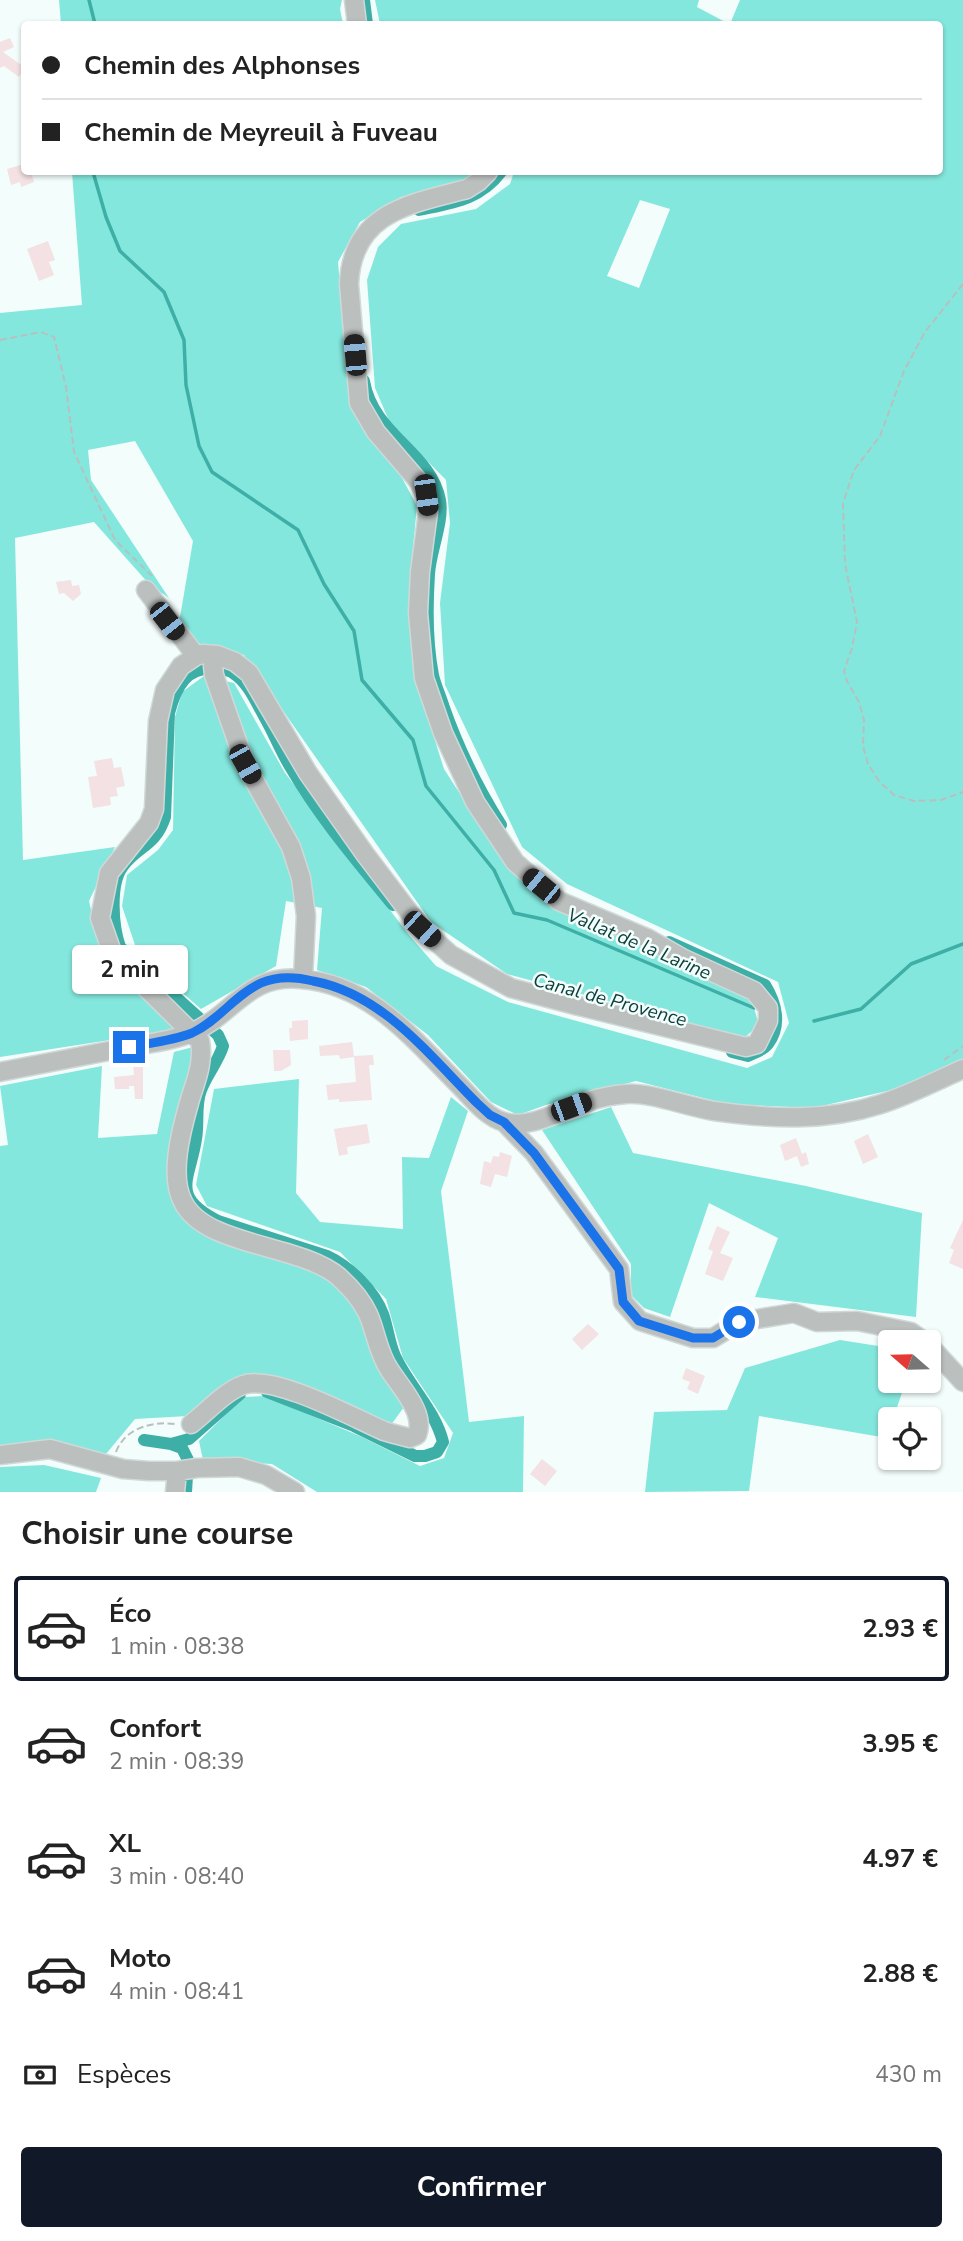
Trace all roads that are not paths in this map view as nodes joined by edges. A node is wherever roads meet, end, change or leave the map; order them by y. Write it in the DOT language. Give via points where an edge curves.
graph roads {
  1 [pos="354,0"];
  2 [pos="357,21"];
  3 [pos="485,175"];
  4 [pos="150,585"];
  5 [pos="196,656"];
  6 [pos="215,665"];
  7 [pos="303,979"];
  8 [pos="192,1032"];
  9 [pos="963,1069"];
  10 [pos="0,1072"];
  11 [pos="504,1122"];
  12 [pos="901,1330"];
  13 [pos="942,1360"];
  14 [pos="963,1382"];
  15 [pos="191,1424"];
  16 [pos="0,1455"];
  17 [pos="186,1470"];
  18 [pos="175,1492"];
  19 [pos="295,1492"];
  1 -- 2 [label="street"];
  3 -- 6 [label="street" via="467,189 388,213 363,236 349,264 359,403 426,495 418,613 424,678 475,802 522,871 559,901 754,990 768,1008 768,1021 757,1044 746,1047 511,988 451,955 422,929 358,844 243,667"];
  4 -- 5 [label="street"];
  5 -- 6 [label="street"];
  5 -- 8 [label="street" via="181,666 165,690 158,721 154,809 149,823 109,873 100,918 113,956"];
  6 -- 7 [label="street" via="245,764 291,847 301,878 306,916"];
  7 -- 8 [label="street" via="281,978 261,984"];
  7 -- 11 [label="street" via="348,990 369,1001 490,1115"];
  8 -- 10 [label="street"];
  8 -- 15 [label="street" via="201,1041 202,1053 175,1171 184,1205 215,1230 319,1264 338,1276 368,1313 384,1362 421,1426 410,1438 386,1432 356,1416 267,1384 236,1388"];
  9 -- 11 [label="street" via="879,1105 804,1118 754,1117 633,1094 611,1095 518,1124"];
  11 -- 12 [label="street" via="534,1153 619,1269 623,1302 639,1321 693,1338 713,1338 739,1322 794,1313 817,1322 857,1321"];
  13 -- 14 [label="street"];
  16 -- 17 [label="street" via="50,1449 123,1469"];
  17 -- 18 [label="street"];
  17 -- 19 [label="street" via="239,1467 266,1475"];
}
